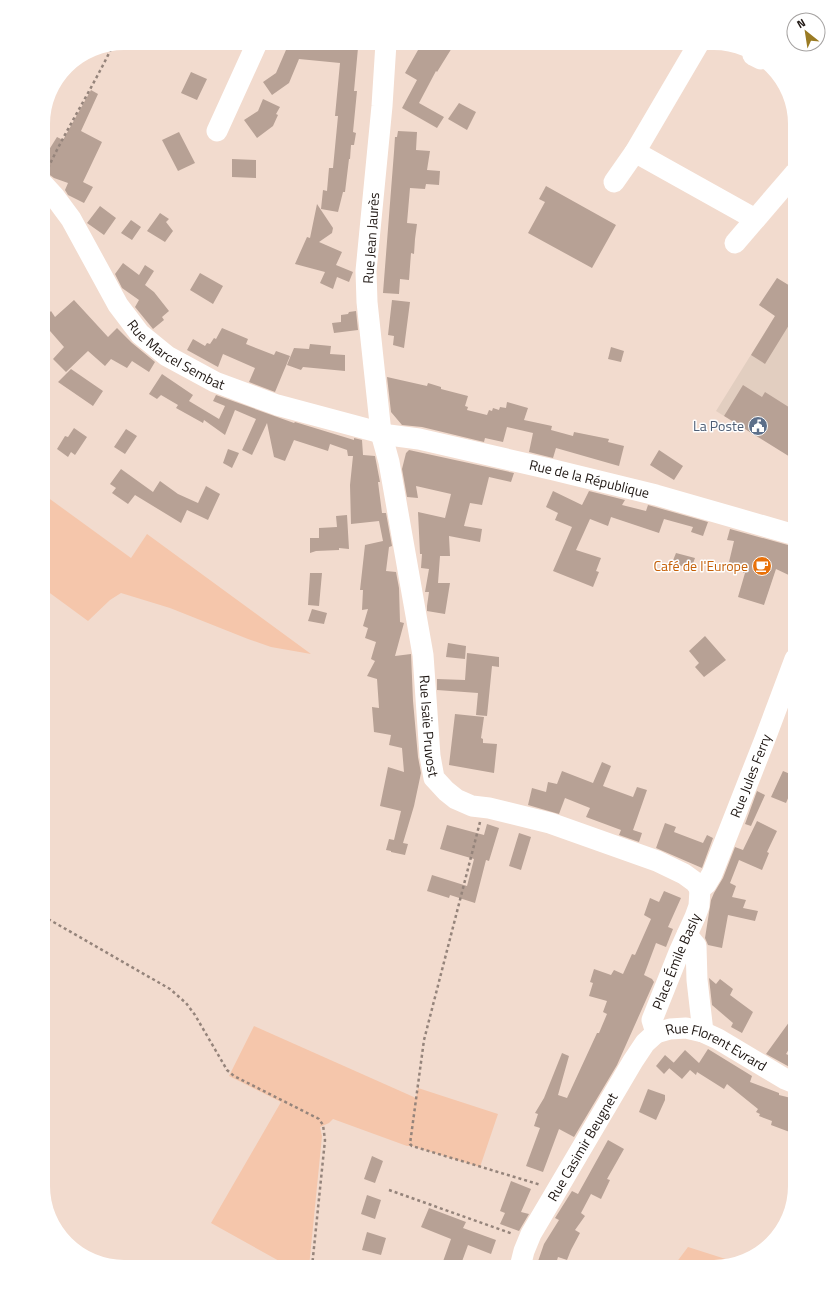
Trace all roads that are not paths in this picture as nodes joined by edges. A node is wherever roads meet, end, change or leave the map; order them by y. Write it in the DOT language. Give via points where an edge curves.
graph roads {
  1 [pos="254,50"];
  2 [pos="386,50"];
  3 [pos="695,50"];
  4 [pos="217,131"];
  5 [pos="636,152"];
  6 [pos="788,181"];
  7 [pos="614,182"];
  8 [pos="50,186"];
  9 [pos="755,219"];
  10 [pos="734,243"];
  11 [pos="381,433"];
  12 [pos="788,533"];
  13 [pos="788,678"];
  14 [pos="700,890"];
  15 [pos="687,935"];
  16 [pos="703,1032"];
  17 [pos="656,1033"];
  18 [pos="788,1080"];
  19 [pos="519,1260"];
  1 -- 4 [label="street"];
  2 -- 11 [label="street, Rue Jean Jaurès" via="366,271"];
  3 -- 5 [label="street"];
  5 -- 7 [label="street"];
  5 -- 9 [label="street"];
  6 -- 9 [label="street"];
  8 -- 11 [label="street, Rue Marcel Sembat" via="54,196 71,218 118,305 140,334 167,356 215,382 248,395"];
  9 -- 10 [label="street"];
  11 -- 12 [label="street, Rue de la République" via="419,439 656,495"];
  11 -- 14 [label="street, Rue Isaïe Pruvost" via="423,655 430,756 434,778 456,799 472,806 550,823 657,861 684,874"];
  13 -- 14 [label="street, Rue Jules Ferry" via="712,874"];
  14 -- 15 [label="street, Place Émile Basly" via="699,906"];
  15 -- 16 [label="street" via="696,946"];
  15 -- 17 [label="street, Place Émile Basly" via="652,1020"];
  16 -- 17 [label="street, Rue Florent Evrard" via="686,1028"];
  16 -- 18 [label="street, Rue Florent Evrard"];
  17 -- 19 [label="street, Rue Casimir Beugnet" via="641,1049 557,1190"];
}
